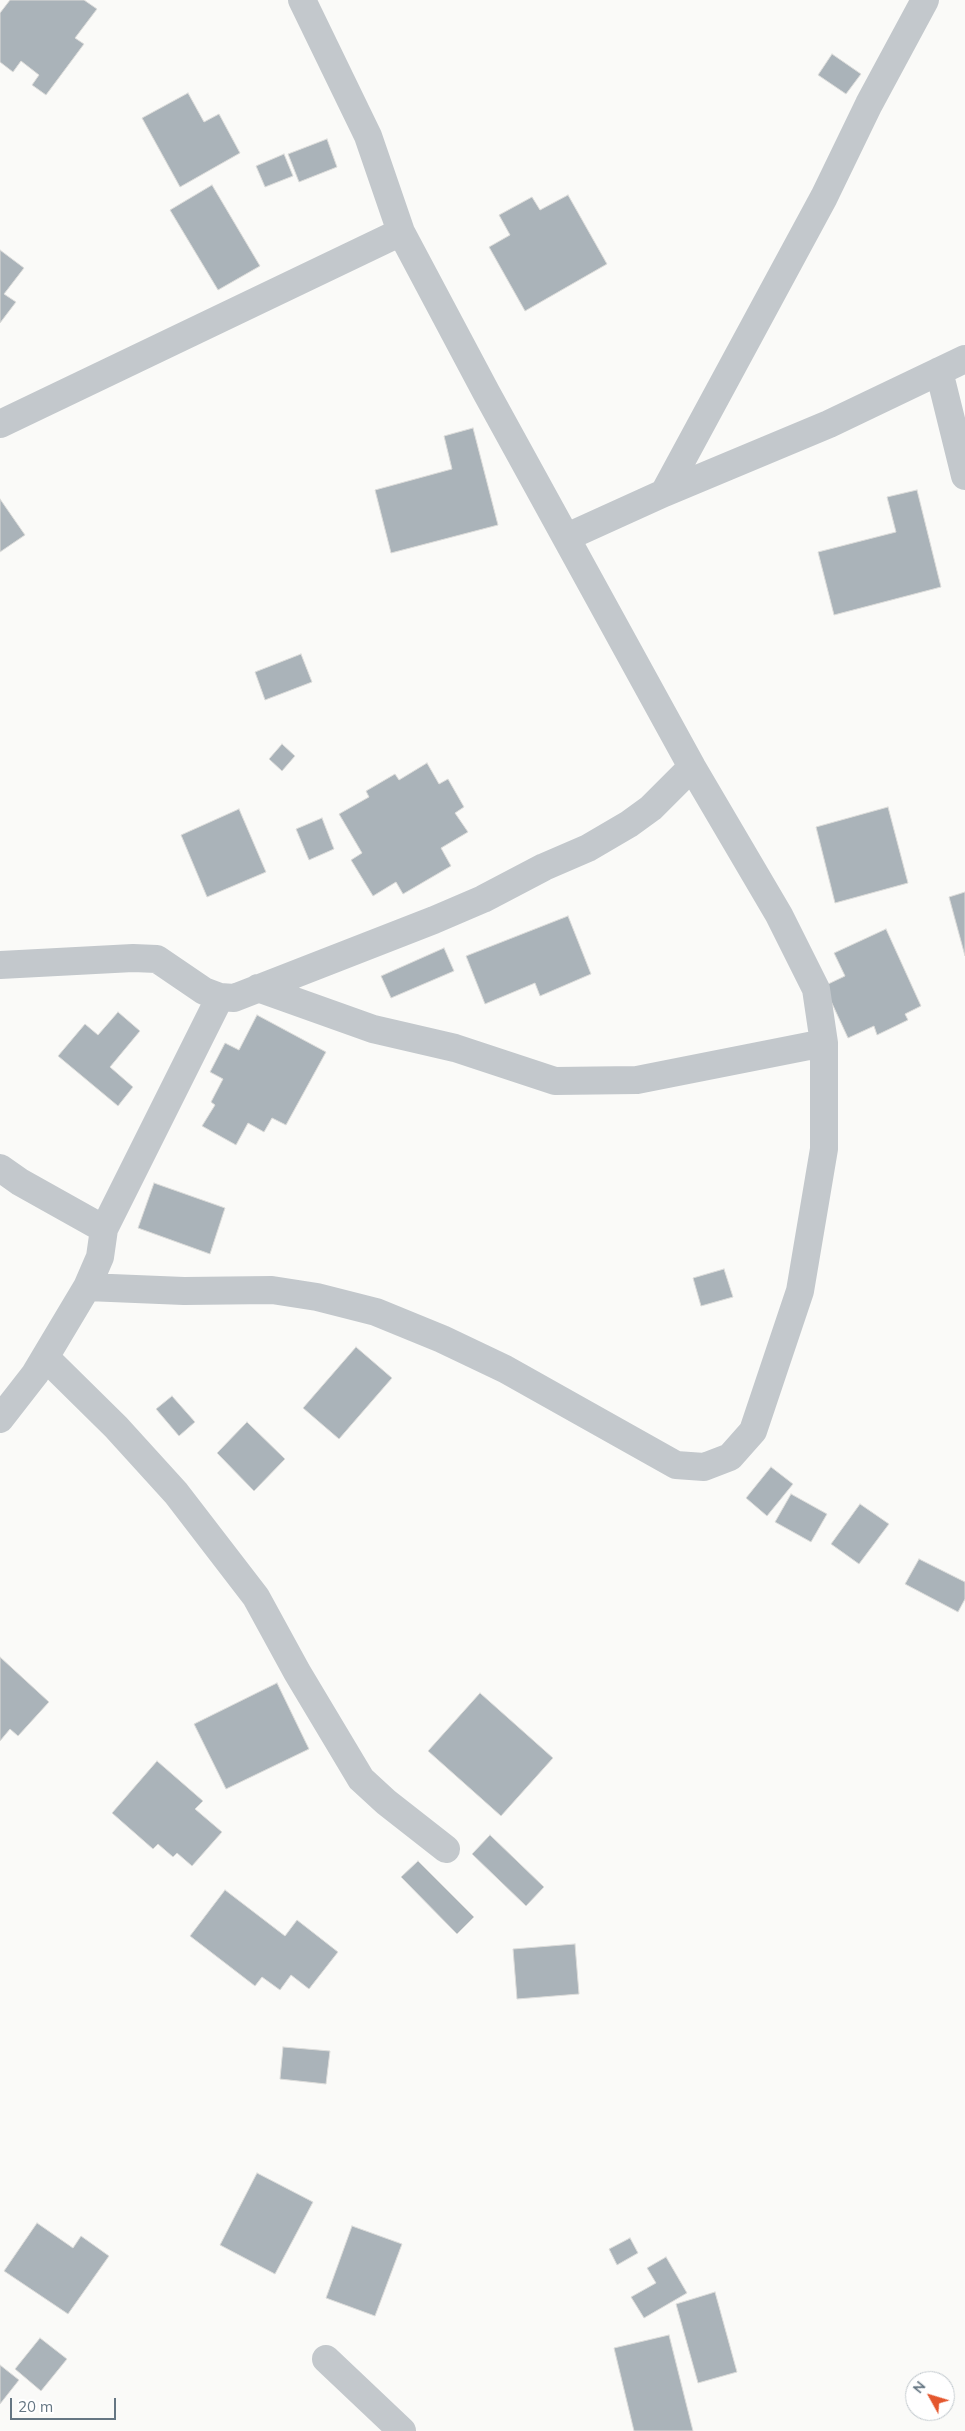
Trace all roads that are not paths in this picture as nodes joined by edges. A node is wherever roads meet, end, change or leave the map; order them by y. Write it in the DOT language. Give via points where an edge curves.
graph roads {
  1 [pos="302,0"];
  2 [pos="925,0"];
  3 [pos="401,232"];
  4 [pos="965,359"];
  5 [pos="939,370"];
  6 [pos="0,424"];
  7 [pos="965,476"];
  8 [pos="664,493"];
  9 [pos="567,537"];
  10 [pos="692,767"];
  11 [pos="0,965"];
  12 [pos="258,988"];
  13 [pos="220,997"];
  14 [pos="824,1043"];
  15 [pos="0,1168"];
  16 [pos="104,1229"];
  17 [pos="87,1287"];
  18 [pos="45,1357"];
  19 [pos="0,1419"];
  20 [pos="446,1849"];
  21 [pos="326,2358"];
  22 [pos="402,2431"];
  1 -- 3 [label="street" via="368,136"];
  2 -- 8 [label="street" via="824,197"];
  3 -- 6 [label="street"];
  3 -- 9 [label="street"];
  4 -- 5 [label="street"];
  5 -- 7 [label="street"];
  5 -- 8 [label="street" via="829,424"];
  8 -- 9 [label="street"];
  9 -- 10 [label="street"];
  10 -- 12 [label="street" via="651,808 588,848 458,910"];
  10 -- 14 [label="street" via="779,915 816,989"];
  11 -- 13 [label="street" via="133,958 157,960 204,992"];
  12 -- 13 [label="street" via="234,998"];
  12 -- 14 [label="street" via="373,1029 455,1048 555,1081 637,1080"];
  13 -- 16 [label="street"];
  14 -- 17 [label="street" via="824,1149 800,1291 753,1431 730,1457 704,1467 676,1465 505,1369 376,1312 317,1296 272,1290"];
  15 -- 16 [label="street"];
  16 -- 17 [label="street" via="100,1257"];
  17 -- 18 [label="street"];
  18 -- 19 [label="street"];
  18 -- 20 [label="street" via="176,1493 256,1597 361,1779"];
  21 -- 22 [label="street"];
}
